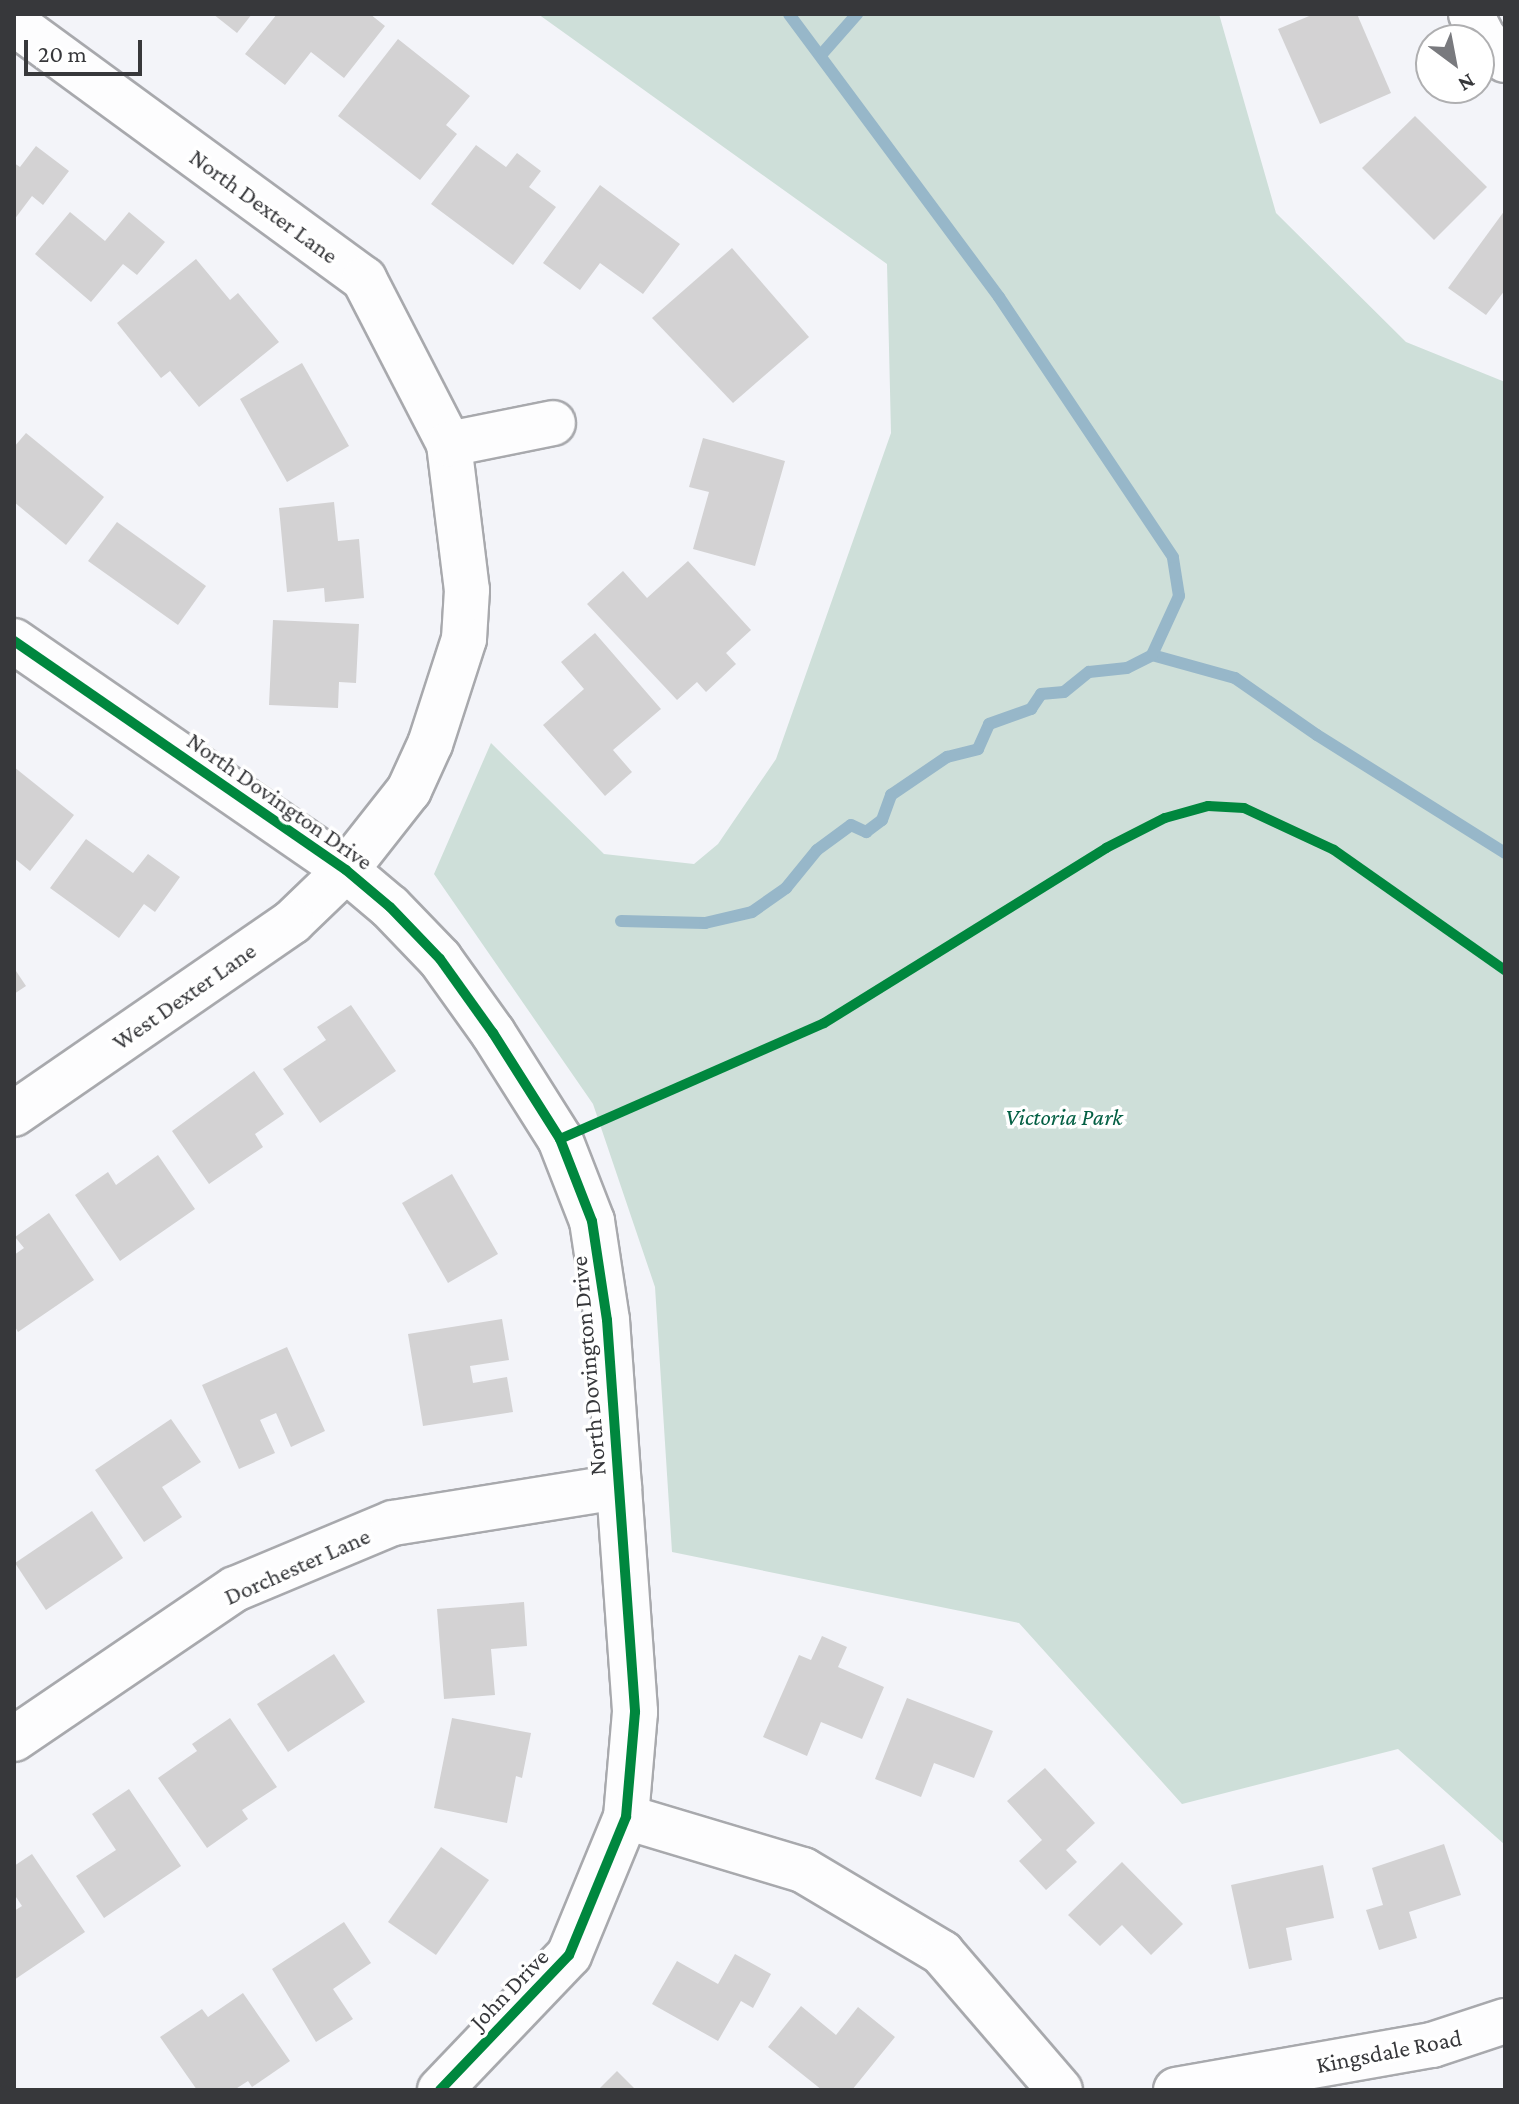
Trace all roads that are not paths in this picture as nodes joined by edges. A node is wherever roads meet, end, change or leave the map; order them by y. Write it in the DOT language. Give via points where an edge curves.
graph roads {
  1 [pos="1471,14"];
  2 [pos="14,23"];
  3 [pos="1505,60"];
  4 [pos="553,423"];
  5 [pos="449,444"];
  6 [pos="14,641"];
  7 [pos="346,870"];
  8 [pos="14,1114"];
  9 [pos="619,1487"];
  10 [pos="14,1739"];
  11 [pos="626,1817"];
  12 [pos="1505,2021"];
  13 [pos="440,2090"];
  14 [pos="1060,2090"];
  15 [pos="1176,2090"];
  1 -- 3 [label="street" via="1483,38"];
  2 -- 5 [label="street, North Dexter Lane" via="364,279"];
  4 -- 5 [label="street"];
  5 -- 7 [label="street, North Dexter Lane" via="467,590 464,639 435,731 409,790"];
  6 -- 7 [label="street, North Dovington Drive"];
  7 -- 8 [label="street, West Dexter Lane" via="292,922"];
  7 -- 9 [label="street, North Dovington Drive" via="440,959 560,1139 600,1256"];
  9 -- 10 [label="street, Dorchester Lane" via="393,1523 235,1589"];
  9 -- 11 [label="street, North Dovington Drive" via="635,1712"];
  11 -- 13 [label="street, John Drive" via="569,1955"];
  11 -- 14 [label="street" via="803,1870 942,1953"];
  12 -- 15 [label="street, Kingsdale Road" via="1432,2045"];
}
